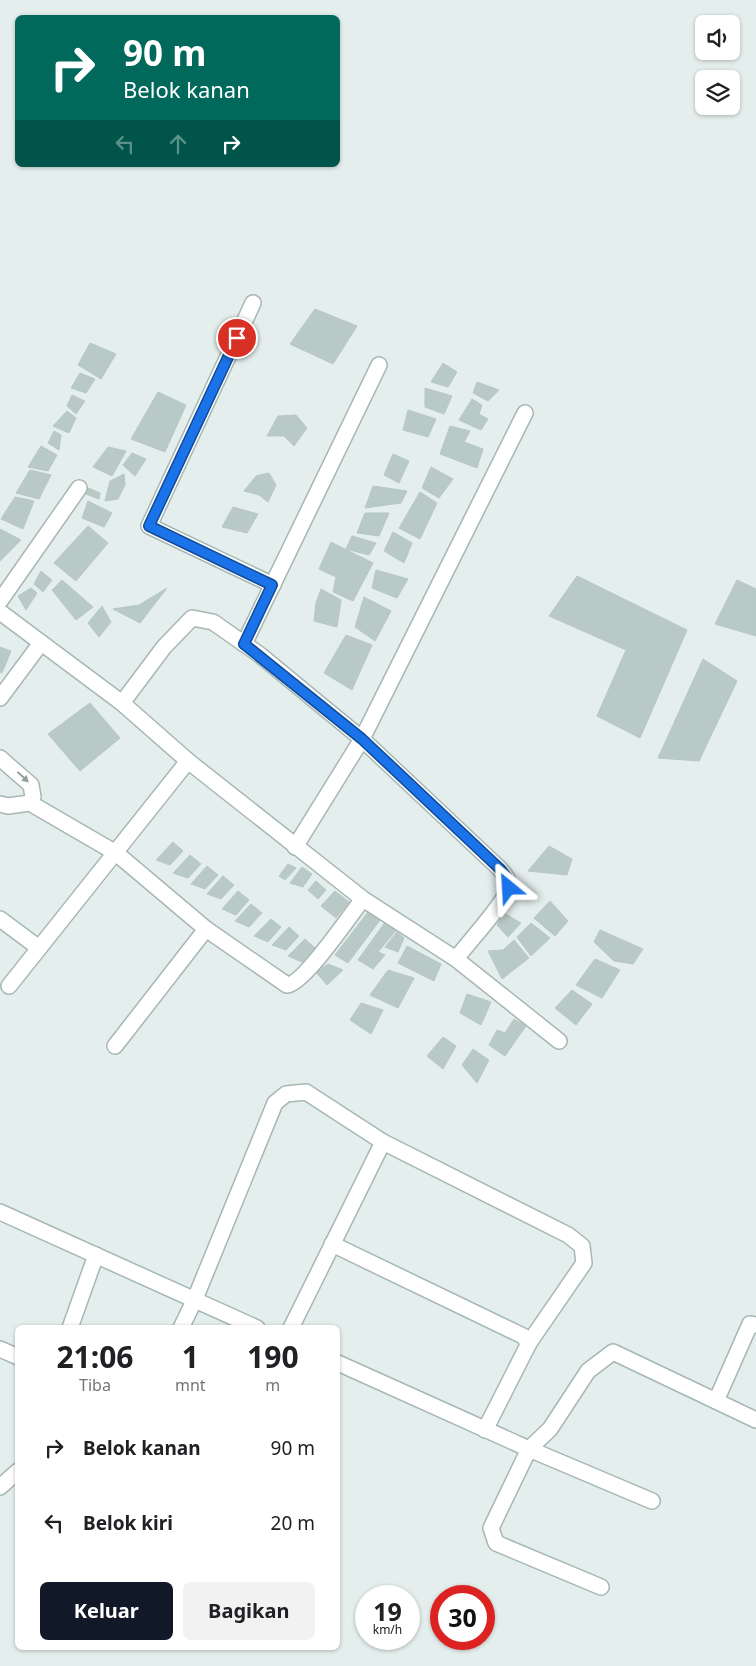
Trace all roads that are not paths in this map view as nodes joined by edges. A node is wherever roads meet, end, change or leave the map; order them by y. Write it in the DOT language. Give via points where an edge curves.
graph roads {
  1 [pos="253,303"];
  2 [pos="379,365"];
  3 [pos="525,413"];
  4 [pos="79,488"];
  5 [pos="272,585"];
  6 [pos="0,601"];
  7 [pos="0,612"];
  8 [pos="41,644"];
  9 [pos="244,644"];
  10 [pos="0,698"];
  11 [pos="122,703"];
  12 [pos="362,739"];
  13 [pos="0,758"];
  14 [pos="188,761"];
  15 [pos="30,803"];
  16 [pos="0,804"];
  17 [pos="295,847"];
  18 [pos="116,853"];
  19 [pos="362,899"];
  20 [pos="0,919"];
  21 [pos="206,929"];
  22 [pos="39,948"];
  23 [pos="456,959"];
  24 [pos="9,986"];
  25 [pos="559,1041"];
  26 [pos="115,1046"];
  27 [pos="383,1142"];
  28 [pos="0,1212"];
  29 [pos="332,1244"];
  30 [pos="96,1255"];
  31 [pos="195,1300"];
  32 [pos="71,1325"];
  33 [pos="182,1325"];
  34 [pos="250,1325"];
  35 [pos="292,1325"];
  36 [pos="756,1325"];
  37 [pos="529,1343"];
  38 [pos="0,1349"];
  39 [pos="15,1356"];
  40 [pos="340,1365"];
  41 [pos="716,1401"];
  42 [pos="756,1420"];
  43 [pos="485,1430"];
  44 [pos="529,1449"];
  45 [pos="15,1476"];
  46 [pos="0,1487"];
  47 [pos="652,1501"];
  48 [pos="601,1587"];
  1 -- 5 [label="street" via="149,526"];
  2 -- 5 [label="street"];
  3 -- 12 [label="street"];
  4 -- 6 [label="street"];
  5 -- 9 [label="street"];
  7 -- 8 [label="street"];
  8 -- 10 [label="street"];
  8 -- 11 [label="street"];
  9 -- 11 [label="street" via="213,622 192,618 164,647"];
  9 -- 12 [label="street"];
  11 -- 14 [label="street"];
  12 -- 17 [label="street"];
  12 -- 23 [label="street" via="508,879 509,888 503,900"];
  13 -- 15 [label="street, one-way" via="31,785 33,796"];
  14 -- 17 [label="street"];
  14 -- 18 [label="street"];
  15 -- 16 [label="street"];
  15 -- 18 [label="street"];
  17 -- 19 [label="street"];
  18 -- 21 [label="street"];
  18 -- 22 [label="street"];
  19 -- 21 [label="street" via="312,966 292,985 280,982"];
  19 -- 23 [label="street"];
  20 -- 22 [label="street"];
  21 -- 26 [label="street"];
  22 -- 24 [label="street"];
  23 -- 25 [label="street"];
  27 -- 29 [label="street"];
  27 -- 31 [label="street" via="306,1092 286,1094 275,1103"];
  27 -- 37 [label="street" via="568,1235 582,1246 584,1263"];
  28 -- 30 [label="street"];
  29 -- 35 [label="street"];
  29 -- 37 [label="street" via="523,1336"];
  30 -- 31 [label="street"];
  30 -- 32 [label="street"];
  31 -- 33 [label="street"];
  31 -- 34 [label="street"];
  36 -- 41 [label="street" via="750,1324"];
  37 -- 43 [label="street"];
  38 -- 39 [label="street"];
  40 -- 43 [label="street"];
  41 -- 42 [label="street"];
  41 -- 44 [label="street" via="613,1352 588,1372 550,1429"];
  43 -- 44 [label="street"];
  44 -- 47 [label="street"];
  44 -- 48 [label="street" via="491,1528 496,1543"];
  45 -- 46 [label="street"];
}
